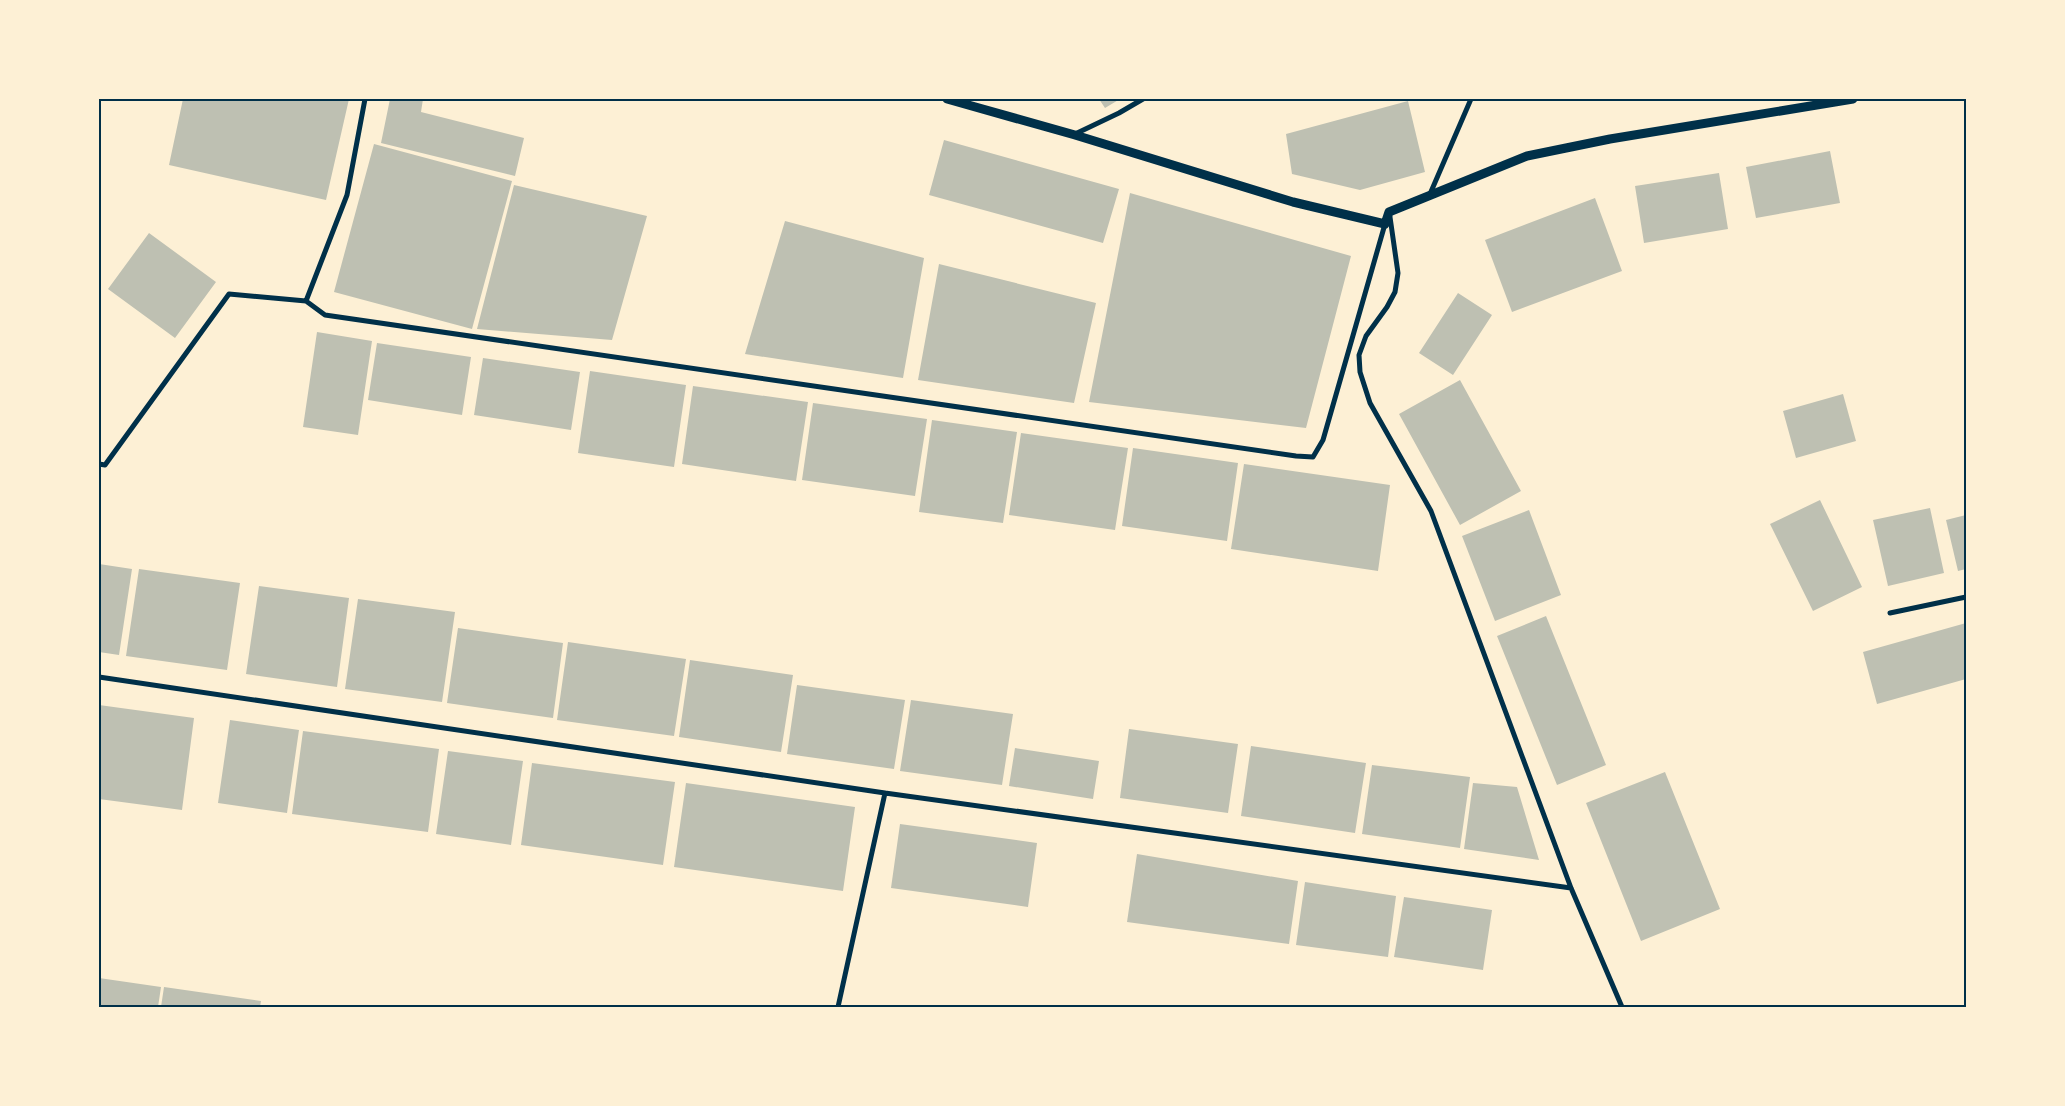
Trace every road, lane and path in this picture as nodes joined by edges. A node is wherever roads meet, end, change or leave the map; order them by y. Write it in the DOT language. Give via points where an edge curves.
graph roads {
  1 [pos="365,99"];
  2 [pos="947,99"];
  3 [pos="1143,99"];
  4 [pos="1471,99"];
  5 [pos="1853,99"];
  6 [pos="1075,135"];
  7 [pos="1430,194"];
  8 [pos="1389,212"];
  9 [pos="1384,224"];
  10 [pos="306,301"];
  11 [pos="99,464"];
  12 [pos="1966,597"];
  13 [pos="1890,613"];
  14 [pos="99,677"];
  15 [pos="886,793"];
  16 [pos="1570,888"];
  17 [pos="838,1007"];
  18 [pos="1622,1007"];
  1 -- 10 [label="street" via="347,195"];
  2 -- 6 [label="street"];
  3 -- 6 [label="street"];
  4 -- 7 [label="street"];
  5 -- 7 [label="street" via="1527,156"];
  6 -- 9 [label="street" via="1293,202"];
  7 -- 8 [label="street"];
  8 -- 9 [label="street"];
  8 -- 16 [label="street" via="1398,273 1395,292 1366,336 1359,355 1360,372 1370,403 1431,512"];
  9 -- 10 [label="street" via="1323,440 1313,457 325,315"];
  10 -- 11 [label="street" via="229,294 105,465"];
  12 -- 13 [label="street"];
  14 -- 15 [label="street"];
  15 -- 16 [label="street"];
  15 -- 17 [label="street"];
  16 -- 18 [label="street"];
}
